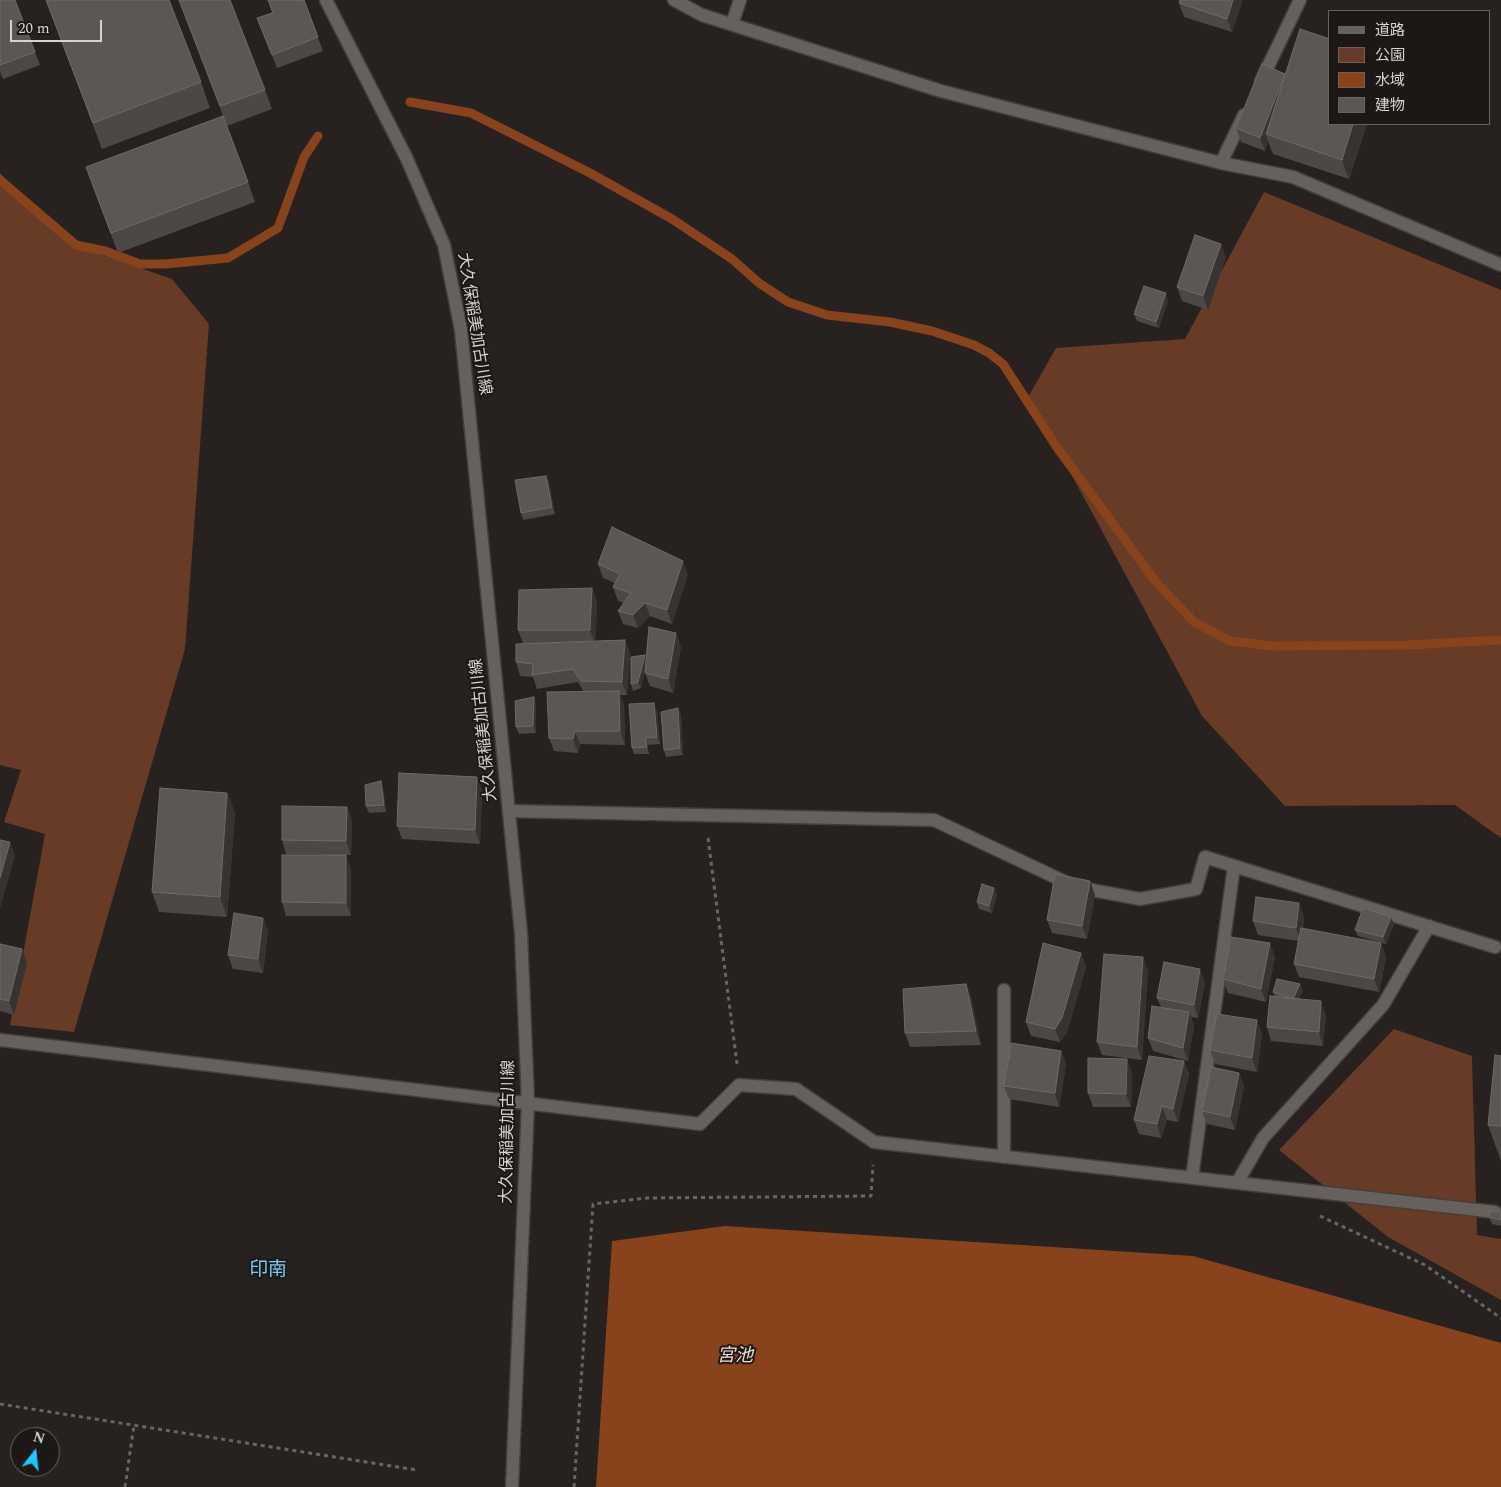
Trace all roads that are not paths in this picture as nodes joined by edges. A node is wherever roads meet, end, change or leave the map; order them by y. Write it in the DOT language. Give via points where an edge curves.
graph roads {
  1 [pos="326,0"];
  2 [pos="674,0"];
  3 [pos="740,0"];
  4 [pos="1300,0"];
  5 [pos="732,24"];
  6 [pos="1221,163"];
  7 [pos="1501,265"];
  8 [pos="509,811"];
  9 [pos="1234,866"];
  10 [pos="1429,926"];
  11 [pos="1495,947"];
  12 [pos="1004,990"];
  13 [pos="0,1040"];
  14 [pos="528,1103"];
  15 [pos="1004,1157"];
  16 [pos="1192,1178"];
  17 [pos="1237,1183"];
  18 [pos="1495,1212"];
  19 [pos="512,1487"];
  1 -- 8 [label="street, 大久保稲美加古川線" via="407,159 444,244 461,330"];
  2 -- 5 [label="street" via="702,15"];
  3 -- 5 [label="street"];
  4 -- 6 [label="street"];
  5 -- 6 [label="street" via="941,91"];
  6 -- 7 [label="street" via="1293,177"];
  8 -- 9 [label="street" via="934,820 1076,887 1140,899 1196,889 1205,857"];
  8 -- 14 [label="street, 大久保稲美加古川線" via="521,934"];
  9 -- 10 [label="street"];
  9 -- 16 [label="street"];
  10 -- 11 [label="street"];
  10 -- 17 [label="street" via="1383,1005 1263,1138"];
  12 -- 15 [label="street"];
  13 -- 14 [label="street"];
  14 -- 15 [label="street" via="700,1124 740,1085 796,1090 874,1142"];
  14 -- 19 [label="street, 大久保稲美加古川線"];
  15 -- 16 [label="street"];
  16 -- 17 [label="street"];
  17 -- 18 [label="street"];
}
